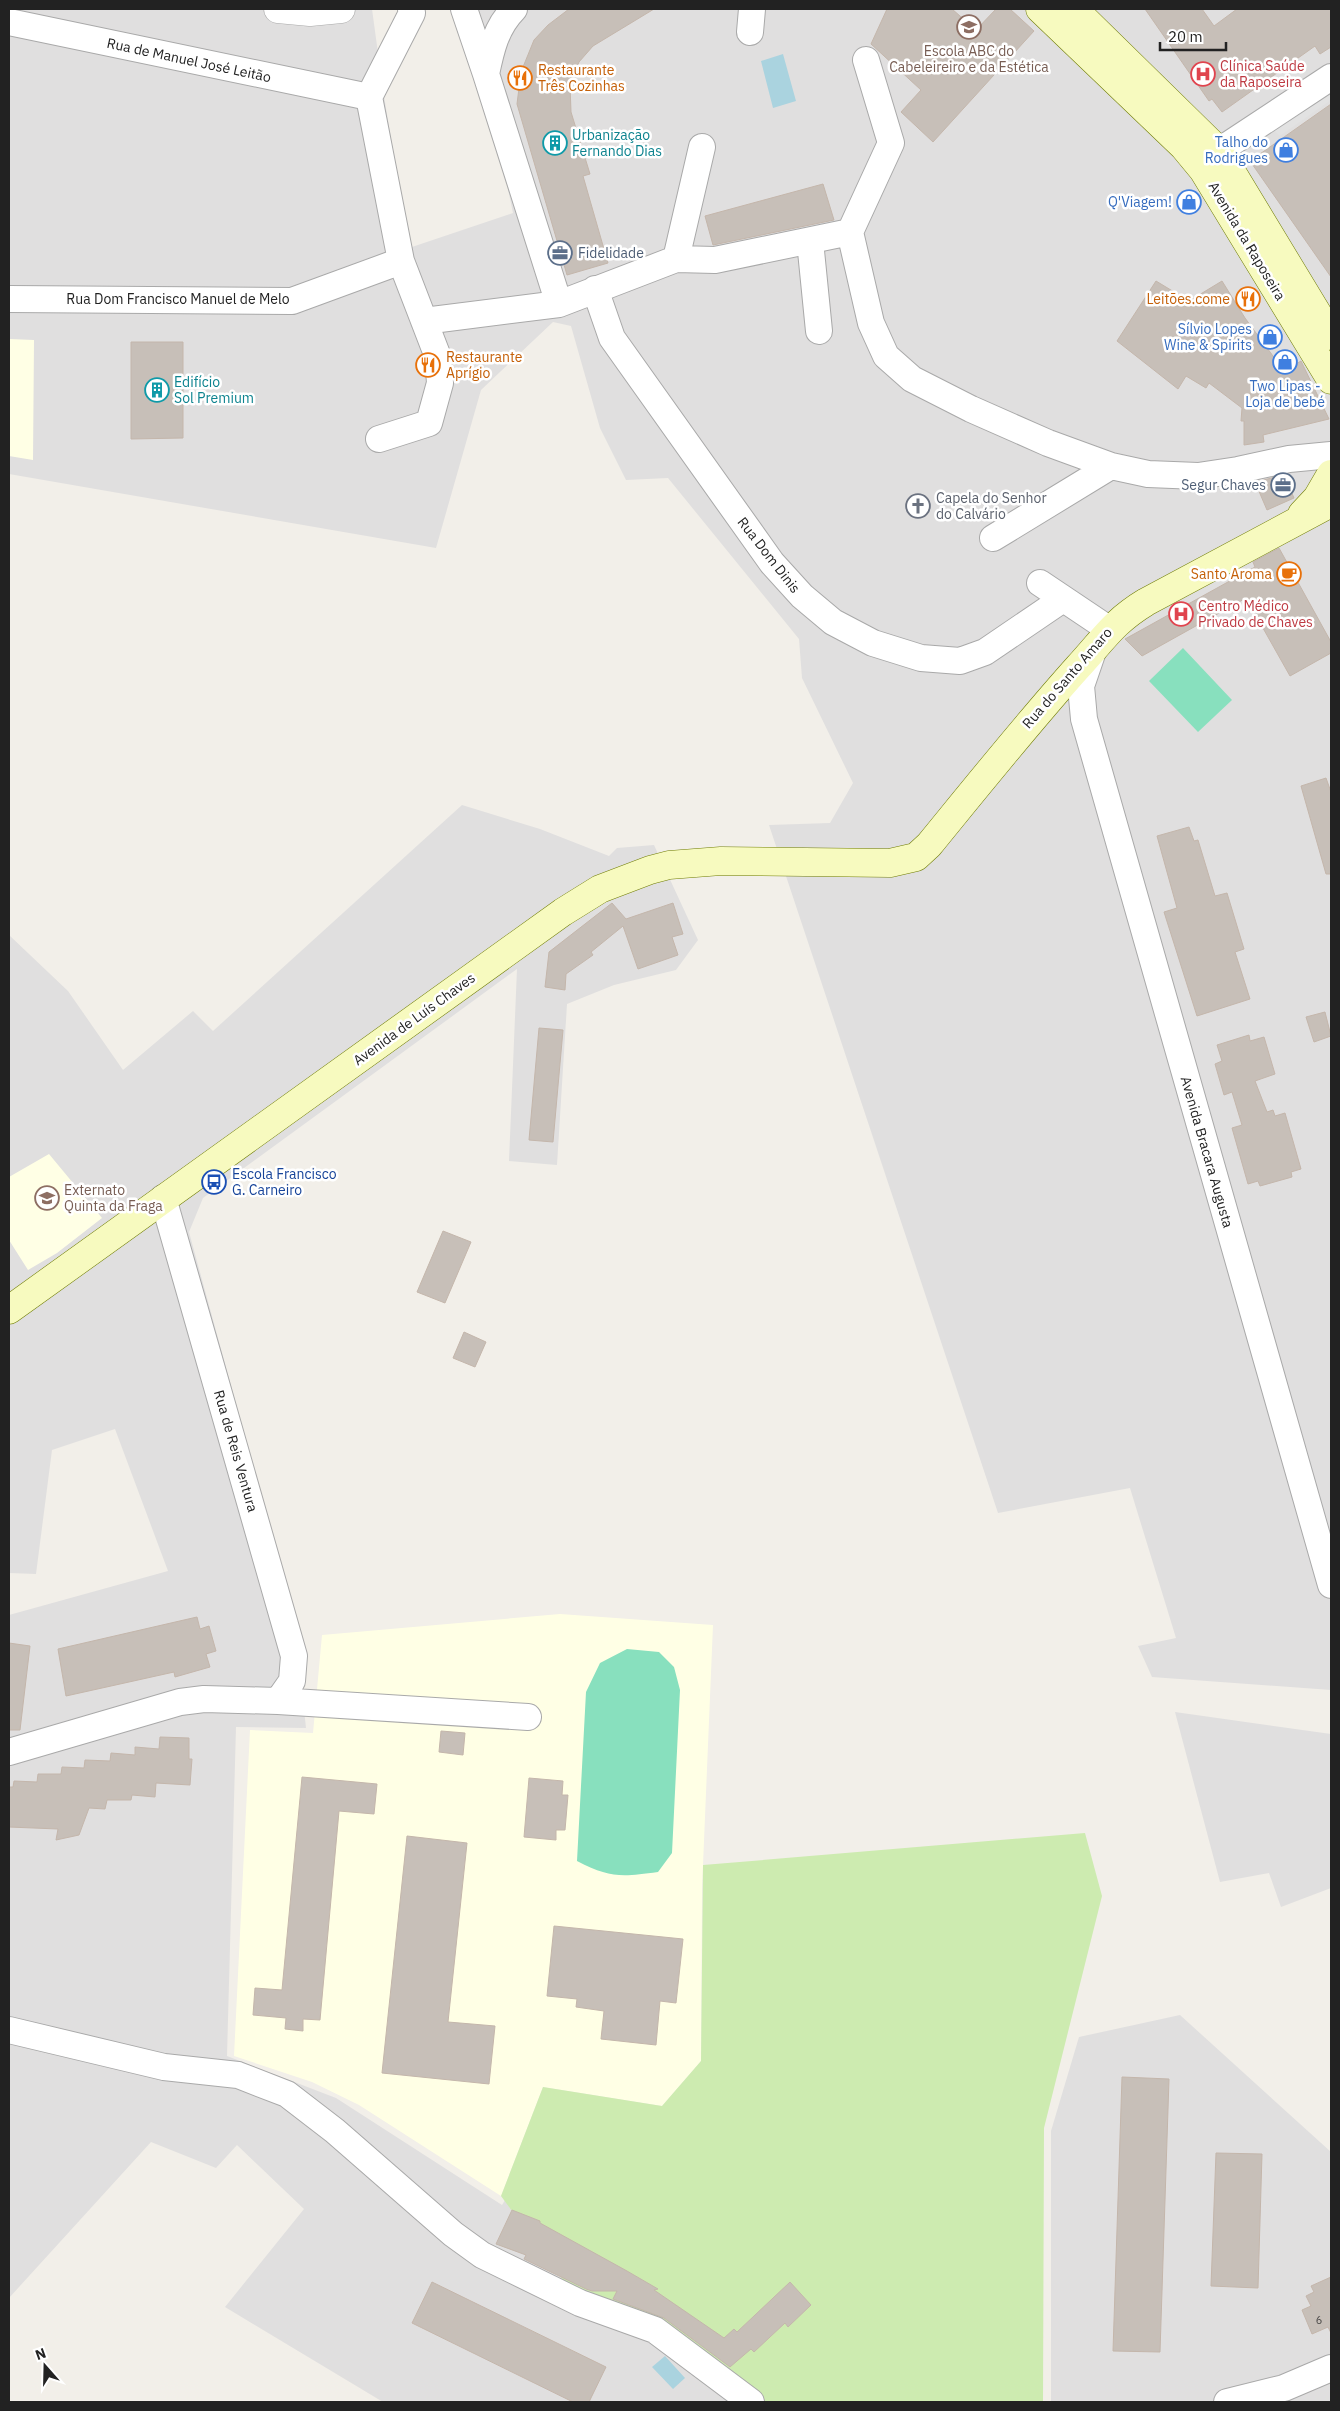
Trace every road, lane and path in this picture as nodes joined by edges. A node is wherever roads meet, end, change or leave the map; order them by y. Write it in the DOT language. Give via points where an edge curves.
graph roads {
  1 [pos="278,9"];
  2 [pos="341,9"];
  3 [pos="411,9"];
  4 [pos="464,9"];
  5 [pos="514,9"];
  6 [pos="1040,9"];
  7 [pos="1074,9"];
  8 [pos="9,22"];
  9 [pos="866,60"];
  10 [pos="486,74"];
  11 [pos="1331,76"];
  12 [pos="369,97"];
  13 [pos="702,146"];
  14 [pos="1219,152"];
  15 [pos="850,232"];
  16 [pos="810,241"];
  17 [pos="676,259"];
  18 [pos="401,261"];
  19 [pos="595,290"];
  20 [pos="9,299"];
  21 [pos="559,304"];
  22 [pos="424,322"];
  23 [pos="819,331"];
  24 [pos="1331,336"];
  25 [pos="1331,380"];
  26 [pos="379,439"];
  27 [pos="1331,456"];
  28 [pos="1111,466"];
  29 [pos="1331,474"];
  30 [pos="1331,502"];
  31 [pos="1298,518"];
  32 [pos="993,538"];
  33 [pos="1040,584"];
  34 [pos="1063,599"];
  35 [pos="1110,630"];
  36 [pos="1093,651"];
  37 [pos="1084,719"];
  38 [pos="1028,723"];
  39 [pos="867,864"];
  40 [pos="163,1198"];
  41 [pos="9,1310"];
  42 [pos="1331,1585"];
  43 [pos="278,1701"];
  44 [pos="528,1717"];
  45 [pos="9,1752"];
  46 [pos="9,2030"];
  47 [pos="1331,2368"];
  48 [pos="1280,2395"];
  49 [pos="750,2402"];
  50 [pos="1226,2402"];
  1 -- 2 [label="street" via="310,12"];
  3 -- 12 [label="street" via="412,13"];
  4 -- 10 [label="street"];
  5 -- 10 [label="street" via="504,18 493,44"];
  6 -- 25 [label="main road, Avenida da Raposeira" via="1184,146 1203,170"];
  7 -- 14 [label="main road, Avenida da Raposeira"];
  8 -- 12 [label="street, Rua de Manuel José Leitão"];
  9 -- 15 [label="street" via="891,143"];
  10 -- 21 [label="street"];
  11 -- 14 [label="street"];
  12 -- 18 [label="street"];
  13 -- 17 [label="street"];
  14 -- 24 [label="main road, Avenida da Raposeira"];
  15 -- 16 [label="street"];
  15 -- 28 [label="street" via="871,323 886,356 912,379 1048,443"];
  16 -- 17 [label="street" via="715,260"];
  16 -- 23 [label="street"];
  17 -- 19 [label="street"];
  18 -- 20 [label="street, Rua Dom Francisco Manuel de Melo" via="292,301"];
  18 -- 22 [label="street"];
  19 -- 21 [label="street"];
  19 -- 34 [label="street, Rua Dom Dinis" via="612,338 772,563 802,596 833,622 873,643 921,658 960,661 985,652"];
  21 -- 22 [label="street"];
  22 -- 26 [label="street" via="438,357 440,383 430,423"];
  27 -- 28 [label="street" via="1288,459 1224,473 1185,476 1148,474"];
  28 -- 32 [label="street"];
  29 -- 31 [label="main road, Rua do Santo Amaro"];
  30 -- 31 [label="main road, Rua do Santo Amaro"];
  31 -- 35 [label="main road, Rua do Santo Amaro" via="1146,602 1126,614"];
  33 -- 34 [label="street"];
  34 -- 35 [label="street"];
  35 -- 36 [label="main road, Rua do Santo Amaro"];
  36 -- 37 [label="street, Avenida Bracara Augusta" via="1081,686"];
  36 -- 38 [label="main road, Rua do Santo Amaro"];
  37 -- 38 [label="street" via="1072,710 1060,708"];
  37 -- 42 [label="street, Avenida Bracara Augusta"];
  38 -- 39 [label="main road, Rua do Santo Amaro" via="922,852 901,862"];
  39 -- 40 [label="main road, Avenida de Luís Chaves" via="704,861 669,866 600,889"];
  40 -- 41 [label="main road, Avenida de Luís Chaves"];
  40 -- 43 [label="street, Rua de Reis Ventura" via="294,1656 292,1681"];
  43 -- 44 [label="street"];
  43 -- 45 [label="street" via="204,1699 180,1702"];
  46 -- 49 [label="street" via="164,2066 238,2075 287,2094 482,2255 580,2303 656,2330"];
  47 -- 48 [label="street"];
  48 -- 50 [label="street"];
}
